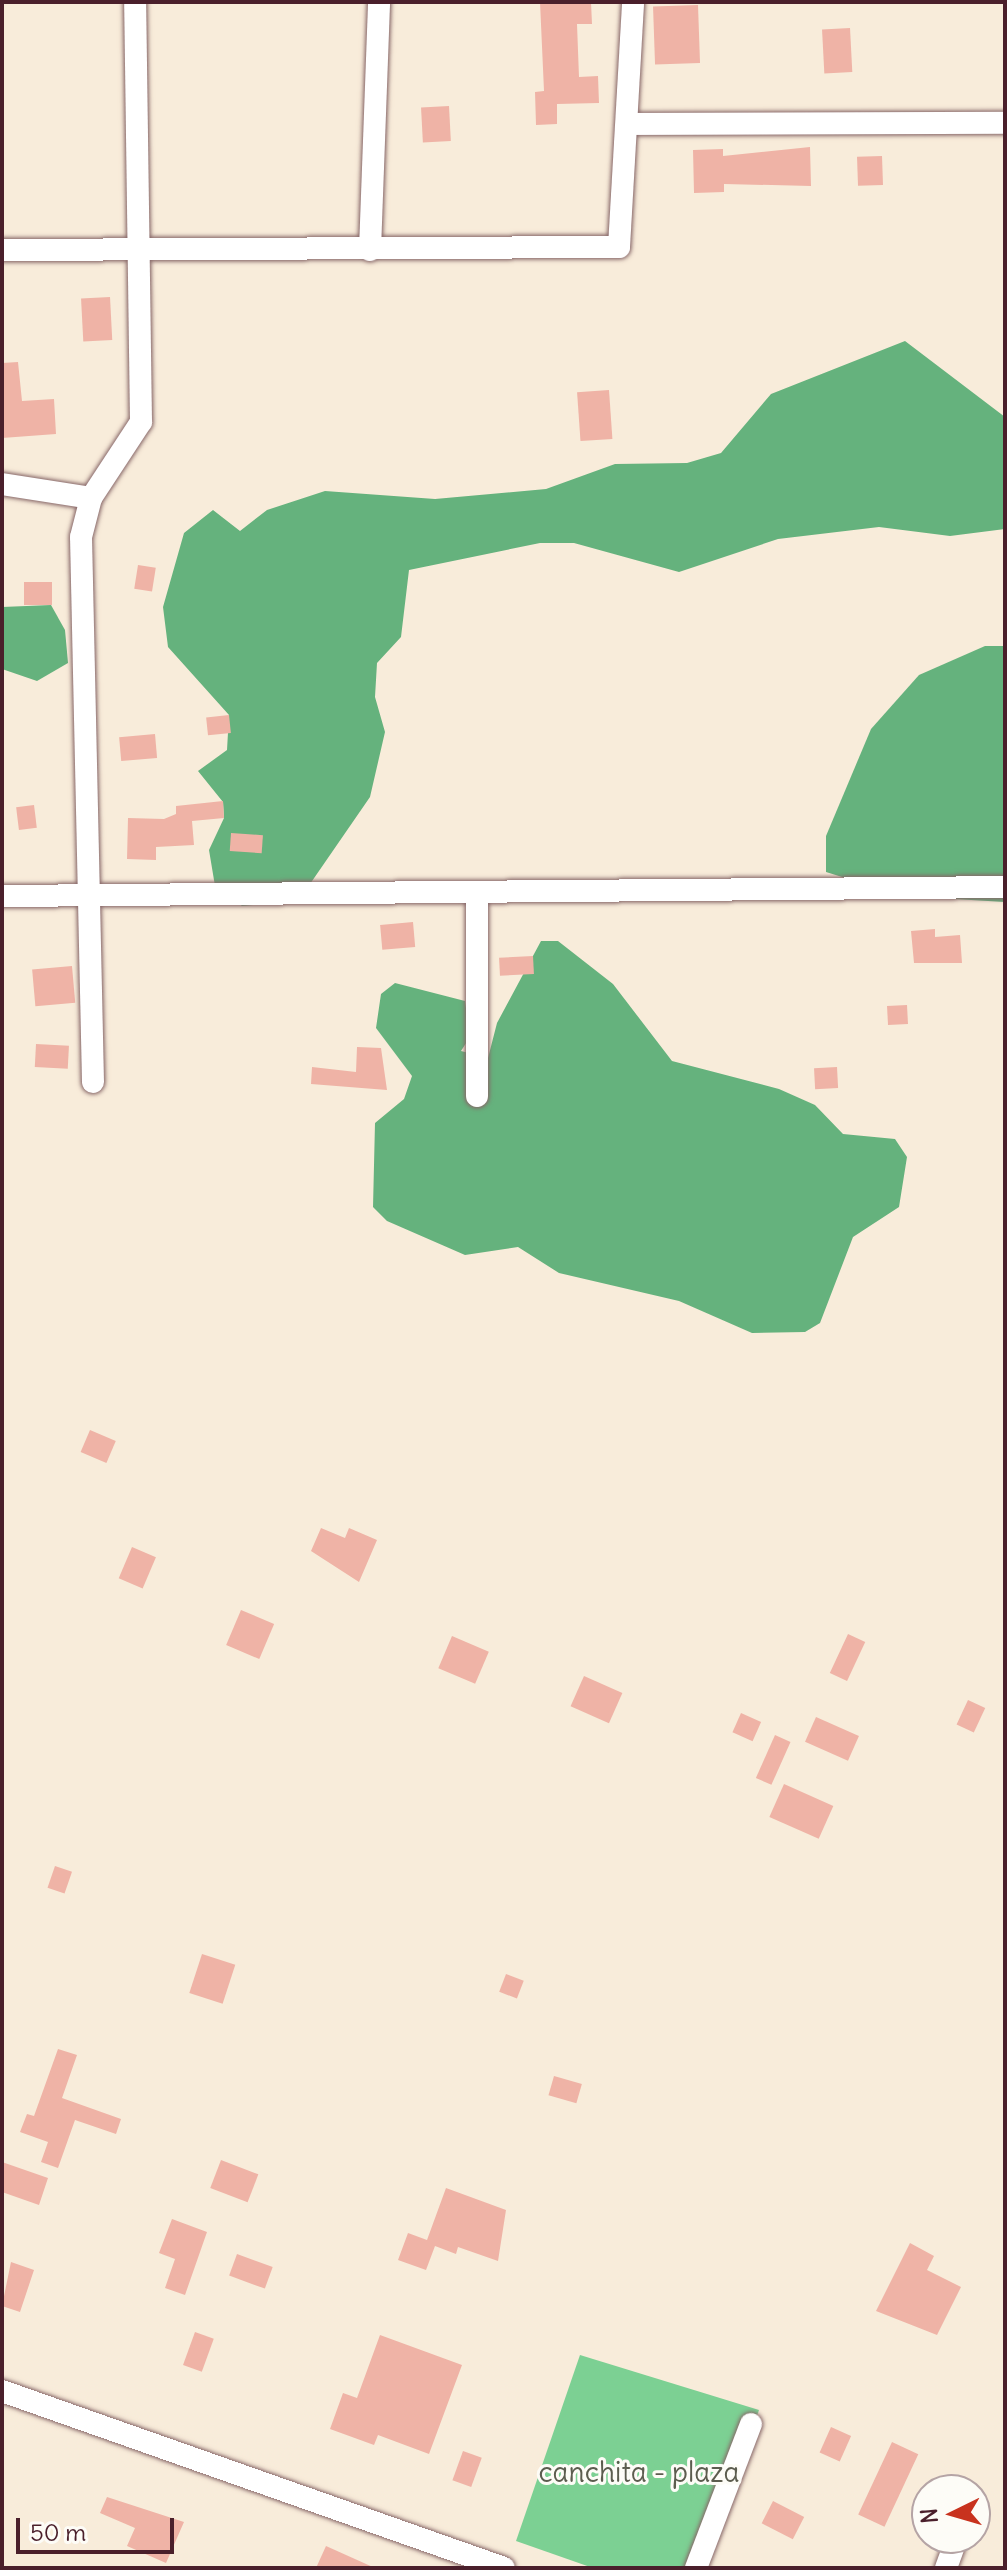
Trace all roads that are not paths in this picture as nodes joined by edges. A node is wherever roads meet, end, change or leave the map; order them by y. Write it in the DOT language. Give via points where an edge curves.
graph roads {
  1 [pos="135,2"];
  2 [pos="379,2"];
  3 [pos="633,2"];
  4 [pos="1005,123"];
  5 [pos="629,124"];
  6 [pos="2,250"];
  7 [pos="370,250"];
  8 [pos="138,252"];
  9 [pos="2,484"];
  10 [pos="91,498"];
  11 [pos="1005,887"];
  12 [pos="477,892"];
  13 [pos="2,896"];
  14 [pos="89,896"];
  15 [pos="93,1082"];
  16 [pos="477,1096"];
  17 [pos="2,2391"];
  18 [pos="751,2424"];
  19 [pos="504,2568"];
  20 [pos="696,2568"];
  1 -- 8 [label="street"];
  2 -- 7 [label="street"];
  3 -- 5 [label="street"];
  4 -- 5 [label="street"];
  5 -- 7 [label="street" via="619,247"];
  6 -- 8 [label="street"];
  7 -- 8 [label="street"];
  8 -- 10 [label="street" via="141,422"];
  9 -- 10 [label="street"];
  10 -- 14 [label="street" via="81,537"];
  11 -- 12 [label="street"];
  12 -- 14 [label="street"];
  12 -- 16 [label="street"];
  13 -- 14 [label="street"];
  14 -- 15 [label="street"];
  17 -- 19 [label="street"];
  18 -- 20 [label="street"];
}
